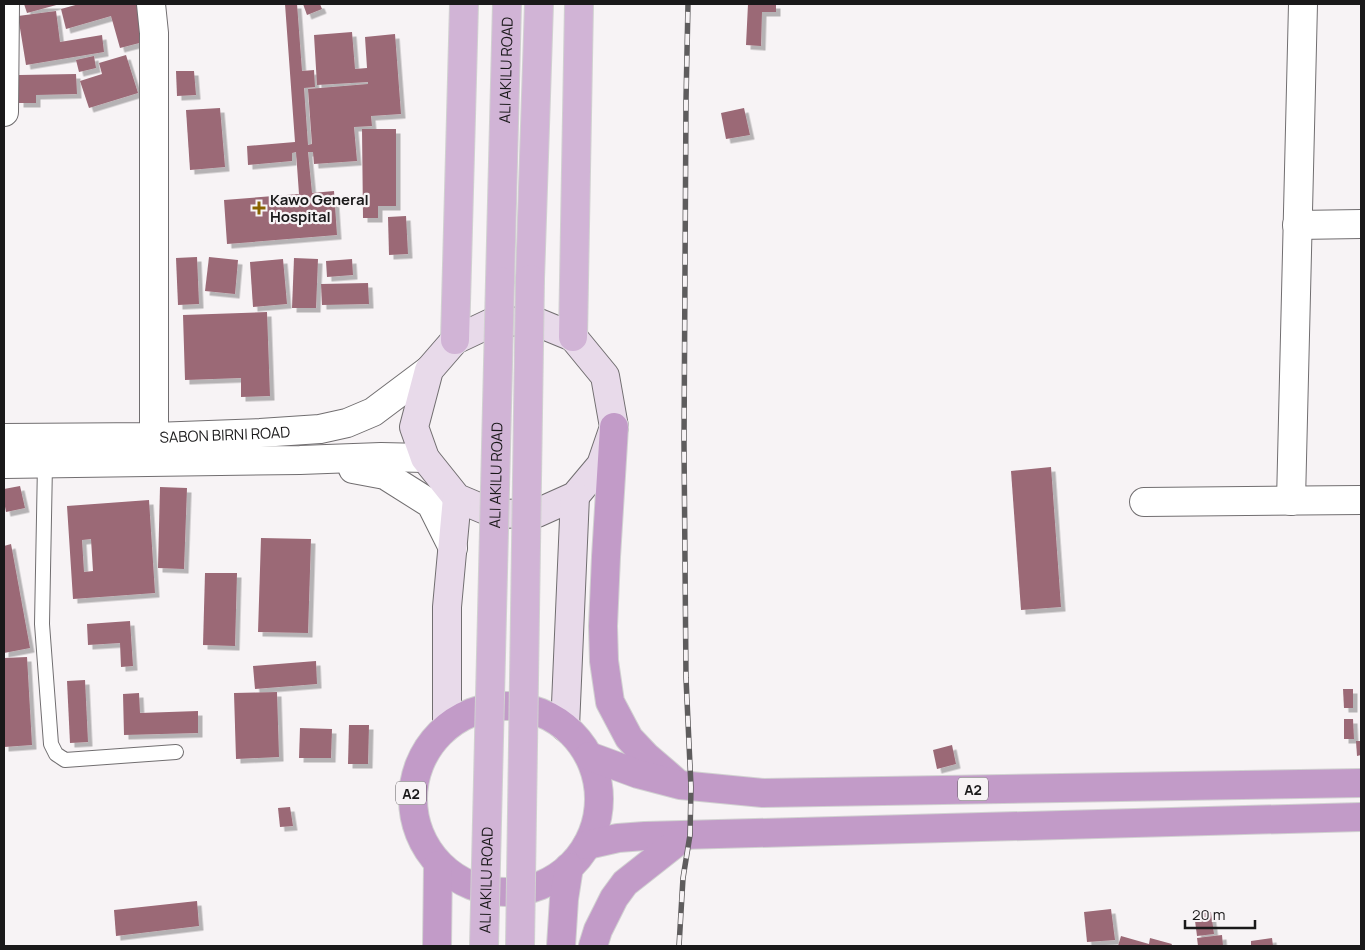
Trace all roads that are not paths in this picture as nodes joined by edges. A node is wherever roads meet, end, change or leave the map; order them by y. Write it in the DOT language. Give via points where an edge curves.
graph roads {
  1 [pos="5,4"];
  2 [pos="151,4"];
  3 [pos="464,4"];
  4 [pos="507,4"];
  5 [pos="539,4"];
  6 [pos="579,4"];
  7 [pos="1303,4"];
  8 [pos="4,112"];
  9 [pos="1361,224"];
  10 [pos="1297,225"];
  11 [pos="573,337"];
  12 [pos="454,340"];
  13 [pos="429,370"];
  14 [pos="614,427"];
  15 [pos="154,437"];
  16 [pos="4,438"];
  17 [pos="425,458"];
  18 [pos="300,460"];
  19 [pos="4,464"];
  20 [pos="45,464"];
  21 [pos="575,496"];
  22 [pos="457,498"];
  23 [pos="1361,500"];
  24 [pos="1291,501"];
  25 [pos="1144,502"];
  26 [pos="453,548"];
  27 [pos="448,725"];
  28 [pos="565,727"];
  29 [pos="176,752"];
  30 [pos="589,756"];
  31 [pos="1361,783"];
  32 [pos="680,785"];
  33 [pos="1361,817"];
  34 [pos="686,835"];
  35 [pos="587,845"];
  36 [pos="438,865"];
  37 [pos="569,867"];
  38 [pos="437,946"];
  39 [pos="484,946"];
  40 [pos="520,946"];
  41 [pos="561,946"];
  42 [pos="592,946"];
  1 -- 8 [label="street"];
  2 -- 15 [label="street" via="154,33"];
  3 -- 12 [label="main road"];
  4 -- 39 [label="main road, ALI AKILU ROAD, bridge"];
  5 -- 40 [label="main road, ALI AKILU ROAD, bridge" via="530,278"];
  6 -- 11 [label="main road"];
  7 -- 10 [label="street"];
  9 -- 10 [label="street"];
  10 -- 24 [label="street"];
  11 -- 12 [label="main road" via="534,321 518,321 493,322"];
  11 -- 14 [label="main road" via="605,376"];
  12 -- 13 [label="main road"];
  13 -- 15 [label="street, SABON BIRNI ROAD" via="373,412 346,423 320,429"];
  13 -- 17 [label="main road" via="414,427"];
  14 -- 21 [label="main road" via="601,465"];
  14 -- 32 [label="highway" via="603,626 610,702 628,738"];
  15 -- 16 [label="street, SABON BIRNI ROAD"];
  17 -- 18 [label="street, SABON BIRNI ROAD"];
  17 -- 22 [label="main road"];
  18 -- 20 [label="street, SABON BIRNI ROAD"];
  18 -- 26 [label="street" via="385,475 431,504"];
  19 -- 20 [label="street, SABON BIRNI ROAD"];
  20 -- 29 [label="lane" via="42,624 51,744 56,754 65,760"];
  21 -- 22 [label="main road" via="537,513 495,514"];
  21 -- 28 [label="main road"];
  22 -- 26 [label="main road"];
  23 -- 24 [label="street"];
  24 -- 25 [label="street"];
  26 -- 27 [label="main road" via="447,607"];
  27 -- 28 [label="highway, A2" via="477,710 510,706 543,713"];
  27 -- 36 [label="highway, A2" via="422,755 411,793 417,832"];
  28 -- 30 [label="highway, A2"];
  30 -- 32 [label="highway, A2"];
  30 -- 35 [label="highway, A2" via="599,785 599,813"];
  31 -- 32 [label="highway, A2" via="763,793"];
  33 -- 34 [label="highway"];
  34 -- 35 [label="highway" via="618,838"];
  34 -- 42 [label="highway" via="625,882"];
  35 -- 37 [label="highway, A2"];
  36 -- 37 [label="highway, A2" via="468,885 503,892 539,886"];
  36 -- 38 [label="highway"];
  37 -- 41 [label="highway"];
}
